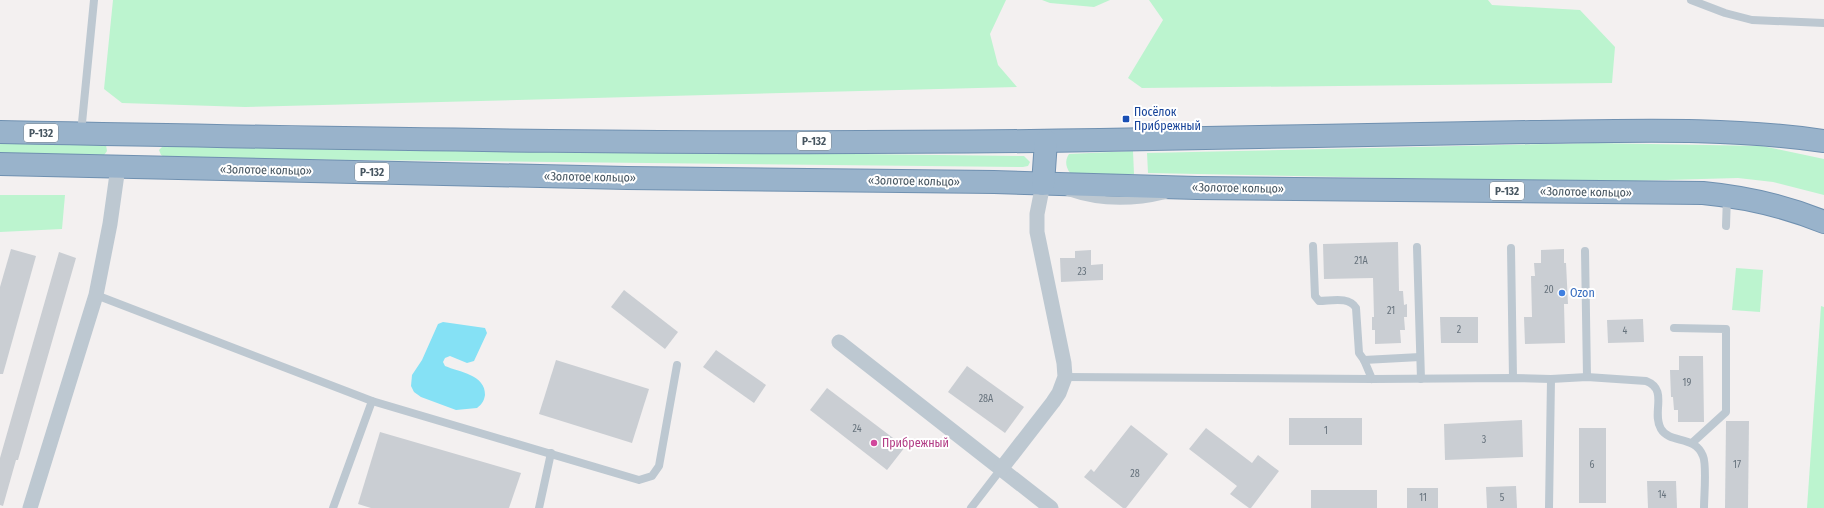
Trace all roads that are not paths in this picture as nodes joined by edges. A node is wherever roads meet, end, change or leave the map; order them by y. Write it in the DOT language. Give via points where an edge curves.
graph roads {
  1 [pos="94,0"];
  2 [pos="1691,0"];
  3 [pos="1824,23"];
  4 [pos="0,132"];
  5 [pos="81,134"];
  6 [pos="120,134"];
  7 [pos="1046,141"];
  8 [pos="1824,141"];
  9 [pos="0,164"];
  10 [pos="118,167"];
  11 [pos="1043,184"];
  12 [pos="1727,195"];
  13 [pos="1824,222"];
  14 [pos="1726,226"];
  15 [pos="1313,246"];
  16 [pos="1417,247"];
  17 [pos="1511,248"];
  18 [pos="1585,250"];
  19 [pos="96,295"];
  20 [pos="1674,328"];
  21 [pos="839,342"];
  22 [pos="1420,357"];
  23 [pos="1364,360"];
  24 [pos="677,365"];
  25 [pos="1065,377"];
  26 [pos="1587,377"];
  27 [pos="1513,378"];
  28 [pos="1372,379"];
  29 [pos="1421,379"];
  30 [pos="1551,379"];
  31 [pos="372,401"];
  32 [pos="1692,443"];
  33 [pos="551,453"];
  34 [pos="1001,469"];
  35 [pos="30,508"];
  36 [pos="333,508"];
  37 [pos="539,508"];
  38 [pos="971,508"];
  39 [pos="1051,508"];
  40 [pos="1549,508"];
  41 [pos="1704,508"];
  1 -- 5 [label="lane"];
  2 -- 3 [label="lane" via="1752,20"];
  4 -- 5 [label="highway, Р-132"];
  5 -- 6 [label="highway, Р-132"];
  6 -- 7 [label="highway, Р-132" via="420,140"];
  6 -- 10 [label="highway"];
  7 -- 8 [label="highway, Р-132" via="1647,130 1772,134"];
  7 -- 11 [label="highway"];
  9 -- 10 [label="highway, «Золотое кольцо» / Р-132"];
  10 -- 11 [label="highway, «Золотое кольцо» / Р-132"];
  10 -- 19 [label="street"];
  11 -- 12 [label="highway, «Золотое кольцо» / Р-132"];
  11 -- 25 [label="street" via="1037,214 1037,232 1063,354"];
  12 -- 13 [label="highway, «Золотое кольцо» / Р-132" via="1772,204"];
  12 -- 14 [label="lane"];
  15 -- 23 [label="lane" via="1315,296 1319,301 1353,302 1356,308 1359,353"];
  16 -- 22 [label="lane"];
  17 -- 27 [label="lane"];
  18 -- 26 [label="lane"];
  19 -- 31 [label="lane"];
  19 -- 35 [label="street"];
  20 -- 32 [label="lane" via="1726,329 1726,412"];
  21 -- 34 [label="street"];
  22 -- 23 [label="lane"];
  22 -- 29 [label="lane"];
  23 -- 28 [label="lane"];
  24 -- 33 [label="lane" via="659,466 652,476 639,480"];
  25 -- 28 [label="lane"];
  25 -- 34 [label="street" via="1053,402"];
  26 -- 30 [label="lane"];
  26 -- 32 [label="lane" via="1646,380 1654,384 1658,391 1658,419 1662,431"];
  27 -- 29 [label="lane"];
  27 -- 30 [label="lane"];
  28 -- 29 [label="lane"];
  30 -- 40 [label="lane"];
  31 -- 33 [label="lane"];
  31 -- 36 [label="lane"];
  32 -- 41 [label="lane" via="1700,449 1704,458"];
  33 -- 37 [label="lane"];
  34 -- 38 [label="lane"];
  34 -- 39 [label="street"];
}
